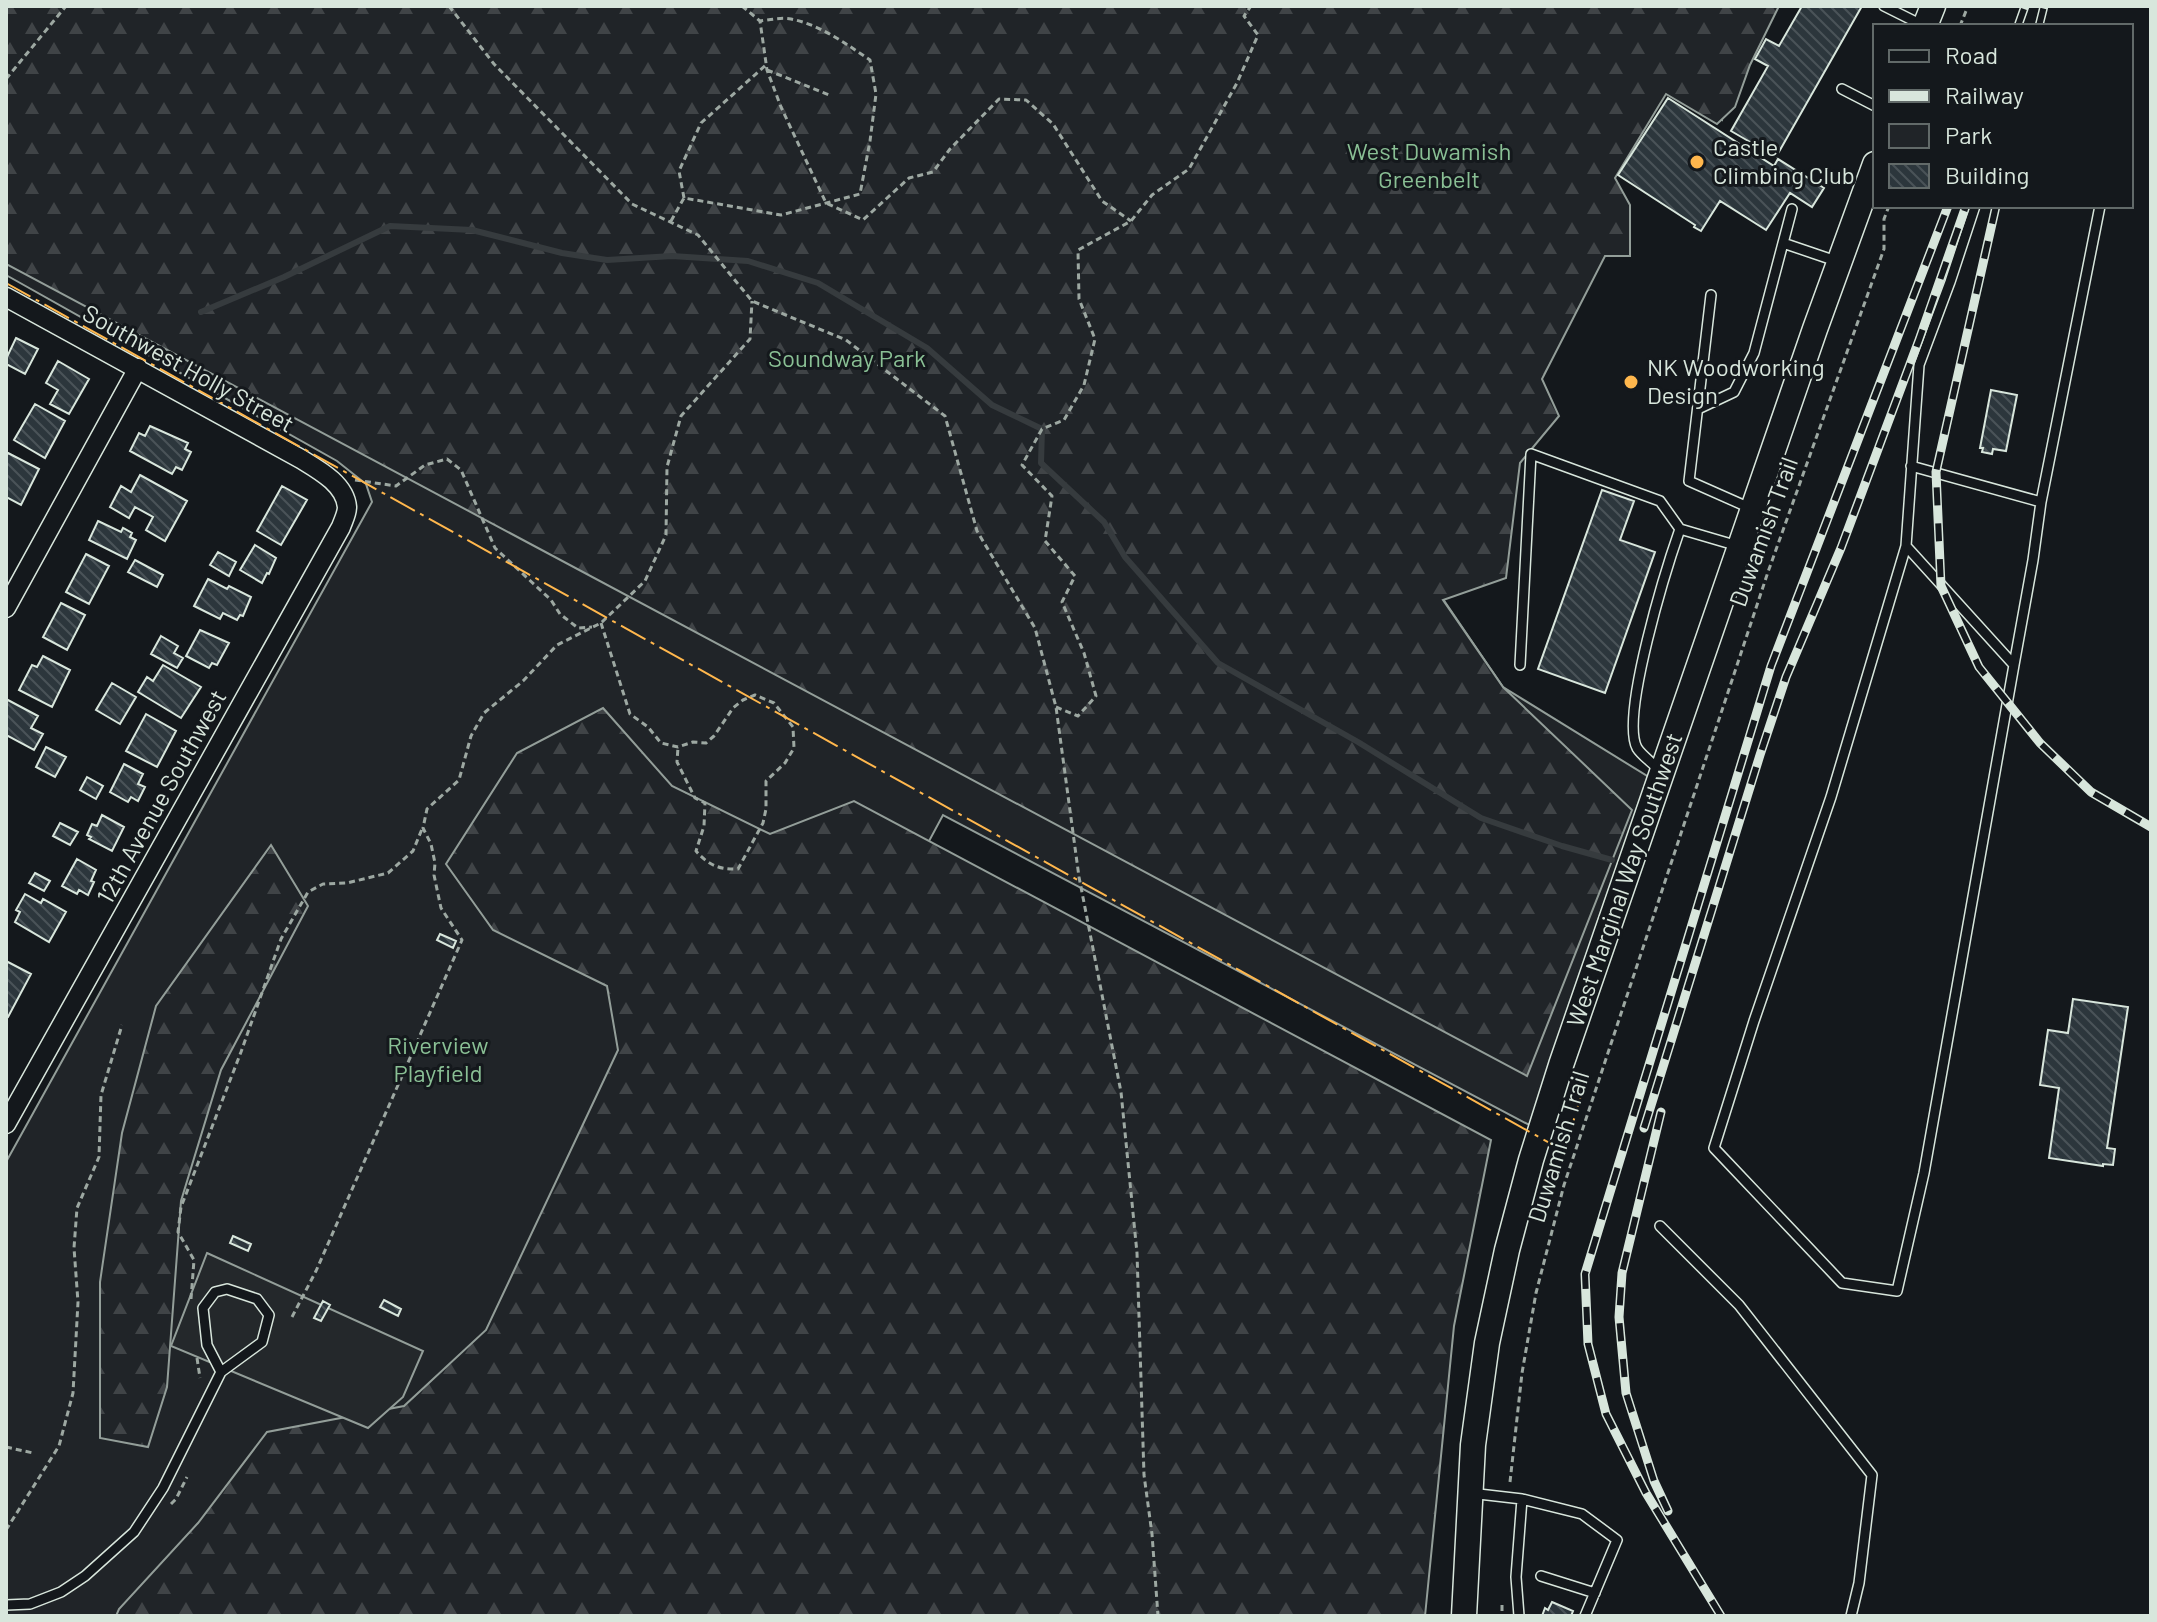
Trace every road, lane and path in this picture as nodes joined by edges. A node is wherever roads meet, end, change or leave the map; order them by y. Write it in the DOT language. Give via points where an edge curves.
graph roads {
  1 [pos="66,6"];
  2 [pos="449,6"];
  3 [pos="742,6"];
  4 [pos="1251,6"];
  5 [pos="1884,6"];
  6 [pos="760,21"];
  7 [pos="1921,24"];
  8 [pos="767,64"];
  9 [pos="767,70"];
  10 [pos="6,79"];
  11 [pos="1842,89"];
  12 [pos="829,95"];
  13 [pos="1873,105"];
  14 [pos="1873,170"];
  15 [pos="684,198"];
  16 [pos="826,203"];
  17 [pos="1888,208"];
  18 [pos="1974,208"];
  19 [pos="2100,208"];
  20 [pos="1792,209"];
  21 [pos="1131,221"];
  22 [pos="671,222"];
  23 [pos="1783,243"];
  24 [pos="1840,262"];
  25 [pos="1711,295"];
  26 [pos="6,297"];
  27 [pos="752,301"];
  28 [pos="138,368"];
  29 [pos="1698,409"];
  30 [pos="1911,466"];
  31 [pos="340,490"];
  32 [pos="2041,502"];
  33 [pos="1753,509"];
  34 [pos="1680,529"];
  35 [pos="1906,546"];
  36 [pos="1741,547"];
  37 [pos="6,608"];
  38 [pos="601,623"];
  39 [pos="594,627"];
  40 [pos="1520,665"];
  41 [pos="2014,665"];
  42 [pos="1056,707"];
  43 [pos="678,747"];
  44 [pos="1662,773"];
  45 [pos="423,828"];
  46 [pos="122,1025"];
  47 [pos="6,1124"];
  48 [pos="1660,1226"];
  49 [pos="191,1308"];
  50 [pos="292,1317"];
  51 [pos="197,1360"];
  52 [pos="221,1372"];
  53 [pos="203,1391"];
  54 [pos="6,1447"];
  55 [pos="33,1453"];
  56 [pos="191,1468"];
  57 [pos="1470,1493"];
  58 [pos="1509,1498"];
  59 [pos="1522,1499"];
  60 [pos="166,1509"];
  61 [pos="6,1530"];
  62 [pos="1541,1576"];
  63 [pos="1595,1593"];
  64 [pos="1502,1600"];
  65 [pos="6,1605"];
  66 [pos="1158,1616"];
  67 [pos="1464,1616"];
  68 [pos="1502,1616"];
  69 [pos="1519,1616"];
  70 [pos="1585,1616"];
  71 [pos="1851,1616"];
  1 -- 10 [label="path"];
  2 -- 22 [label="path" via="494,64 632,204"];
  3 -- 6 [label="path"];
  4 -- 21 [label="path" via="1244,16 1258,35 1219,118 1189,169 1152,195"];
  5 -- 7 [label="lane"];
  6 -- 8 [label="path"];
  6 -- 16 [label="path" via="788,18 809,25 870,60 876,94 860,194"];
  8 -- 9 [label="path"];
  8 -- 15 [label="path" via="701,123 679,171"];
  9 -- 12 [label="path"];
  9 -- 16 [label="path"];
  11 -- 13 [label="lane"];
  14 -- 24 [label="main road, West Marginal Way Southwest"];
  15 -- 16 [label="path" via="781,215"];
  15 -- 22 [label="path"];
  16 -- 21 [label="path" via="863,220 909,178 933,172 999,99 1026,100 1053,124 1102,201"];
  17 -- 58 [label="path, Duwamish Trail" via="1884,249 1768,572 1564,1185 1536,1293"];
  18 -- 30 [label="lane" via="1919,365"];
  19 -- 32 [label="lane"];
  20 -- 23 [label="lane"];
  21 -- 42 [label="path" via="1078,250 1079,299 1095,339 1084,385 1064,420 1042,429 1022,465 1052,496 1045,541 1075,576 1062,602 1096,696 1078,716"];
  22 -- 27 [label="path" via="698,235"];
  23 -- 24 [label="lane"];
  23 -- 29 [label="lane" via="1754,353 1734,392"];
  24 -- 33 [label="main road, West Marginal Way Southwest"];
  25 -- 29 [label="lane"];
  26 -- 28 [label="street, Southwest Holly Street"];
  27 -- 38 [label="path" via="750,339 681,416 667,467 666,535 645,581"];
  27 -- 42 [label="path" via="846,340 945,416 977,531 1035,628"];
  28 -- 31 [label="street, Southwest Holly Street" via="301,459"];
  28 -- 37 [label="street"];
  29 -- 33 [label="lane" via="1689,481"];
  30 -- 32 [label="lane"];
  30 -- 35 [label="lane"];
  31 -- 39 [label="path" via="348,476 396,486 425,465 447,459 461,470 495,548 560,614 578,628"];
  31 -- 47 [label="street, 12th Avenue Southwest" via="347,505 341,527"];
  32 -- 41 [label="lane"];
  33 -- 36 [label="main road, West Marginal Way Southwest"];
  34 -- 36 [label="lane"];
  34 -- 40 [label="lane" via="1660,501 1531,454"];
  34 -- 44 [label="lane" via="1640,669 1634,718 1636,747"];
  35 -- 41 [label="lane"];
  35 -- 41 [label="lane" via="1831,797 1714,1148 1842,1283 1897,1291 1924,1173"];
  36 -- 44 [label="main road, West Marginal Way Southwest"];
  38 -- 39 [label="path"];
  38 -- 43 [label="path" via="630,714 661,743"];
  39 -- 45 [label="path" via="557,645 484,713 471,736 459,780 427,809"];
  42 -- 66 [label="path" via="1079,877 1121,1092 1137,1253 1144,1475"];
  43 -- 43 [label="path" via="706,743 733,708 755,695 774,703 793,727 794,748 766,781 763,823 738,869 723,870 696,851 705,803 695,798 677,762"];
  44 -- 57 [label="main road, West Marginal Way Southwest" via="1531,1160 1487,1343"];
  45 -- 49 [label="path" via="413,851 388,873 323,884 308,892 281,939 181,1207 178,1232 194,1260"];
  45 -- 50 [label="path" via="431,844 441,908 462,940"];
  46 -- 61 [label="path" via="101,1095 99,1157 77,1208 73,1393 59,1446"];
  48 -- 71 [label="lane" via="1739,1305 1872,1475"];
  51 -- 53 [label="path"];
  52 -- 52 [label="lane" via="262,1342 269,1315 257,1299 227,1289 215,1292 203,1308 207,1345"];
  52 -- 65 [label="lane" via="163,1488 134,1532 61,1592 30,1604"];
  54 -- 55 [label="path"];
  56 -- 60 [label="path"];
  57 -- 58 [label="lane"];
  57 -- 67 [label="main road, West Marginal Way Southwest"];
  58 -- 59 [label="lane"];
  59 -- 63 [label="lane" via="1582,1514 1617,1540"];
  59 -- 69 [label="lane"];
  62 -- 63 [label="lane"];
  63 -- 70 [label="lane"];
  64 -- 68 [label="path"];
}
